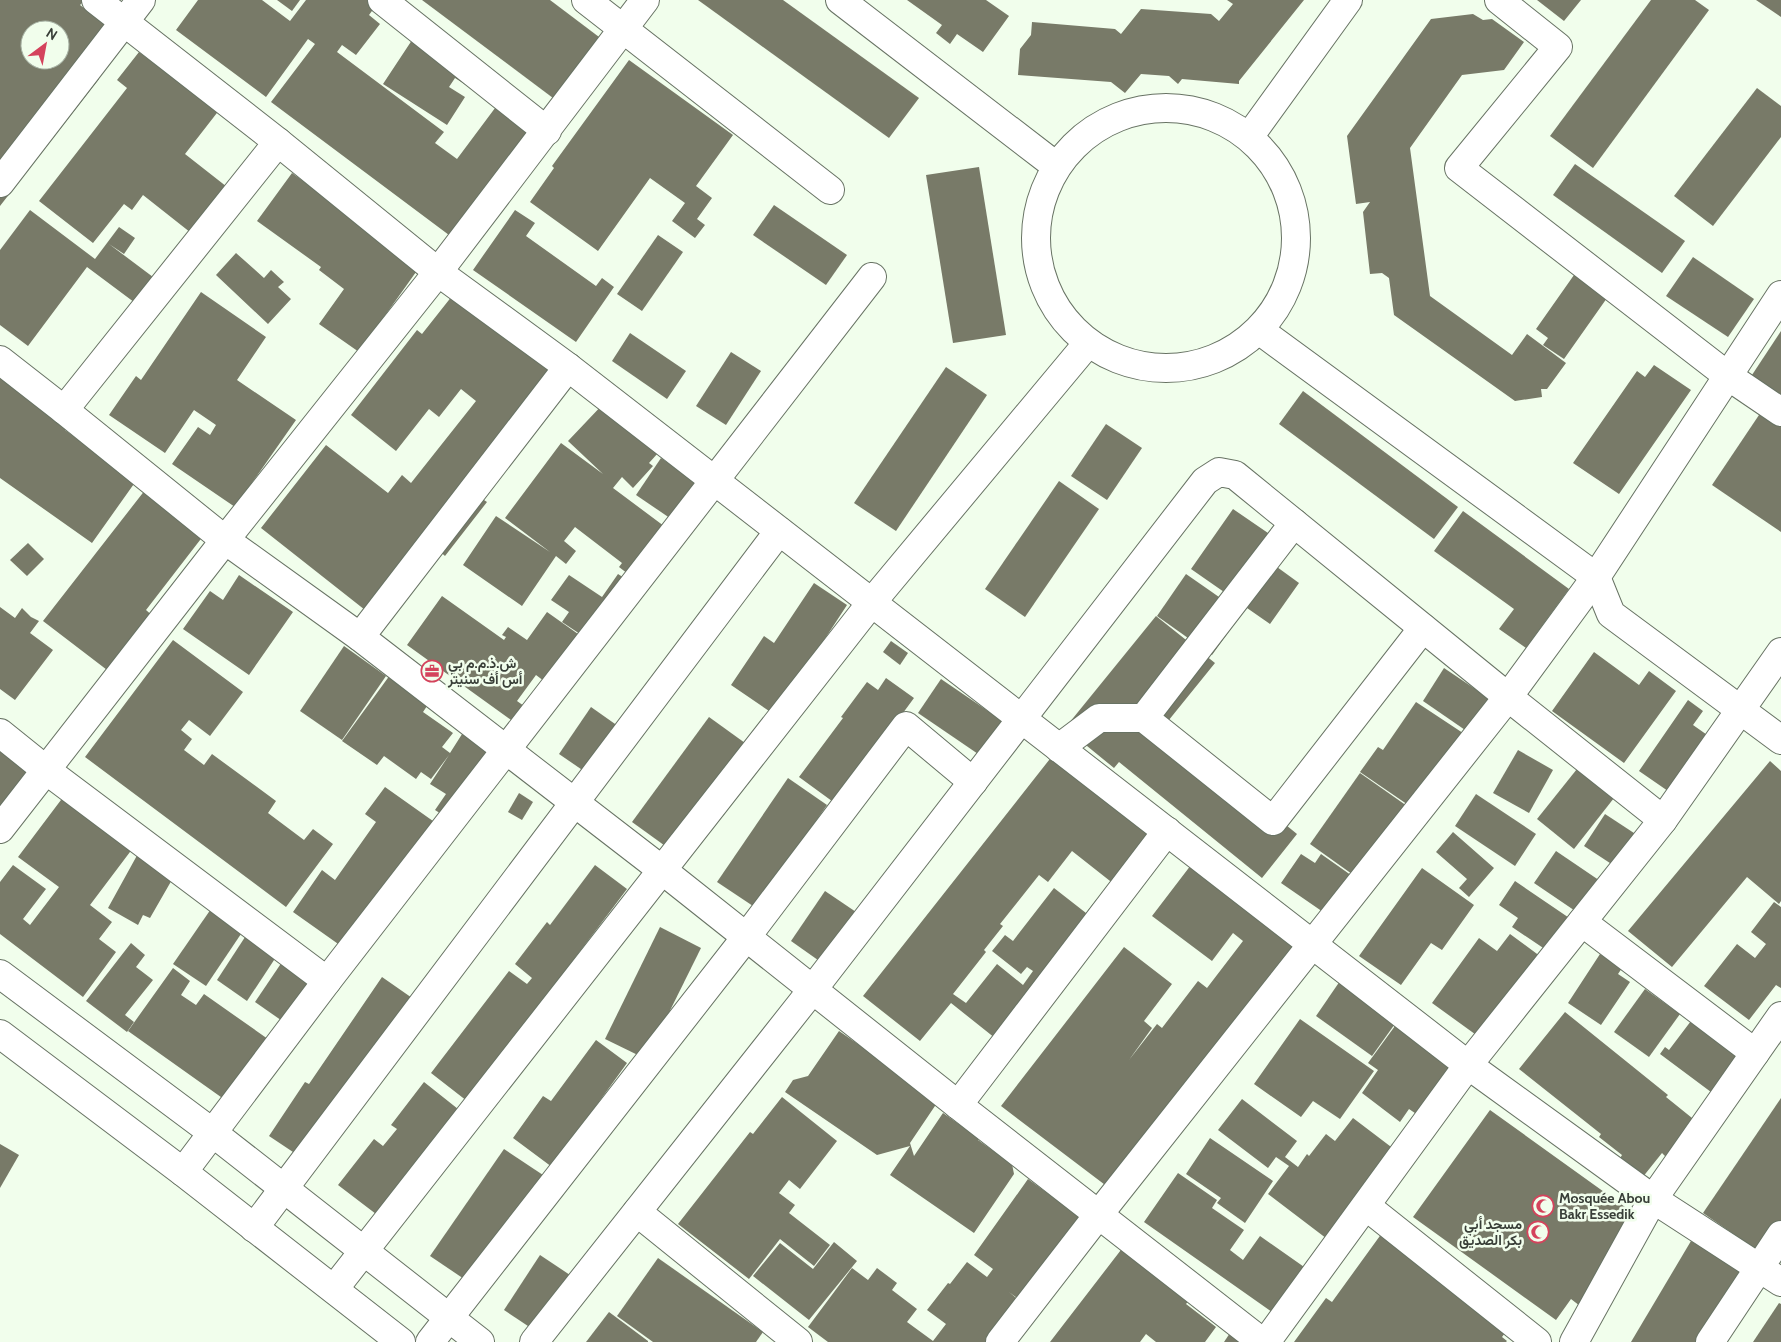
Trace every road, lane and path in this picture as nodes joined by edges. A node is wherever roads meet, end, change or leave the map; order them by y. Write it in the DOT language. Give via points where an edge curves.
graph roads {
  1 [pos="96,0"];
  2 [pos="141,0"];
  3 [pos="382,0"];
  4 [pos="586,0"];
  5 [pos="645,0"];
  6 [pos="840,0"];
  7 [pos="1348,0"];
  8 [pos="1499,0"];
  9 [pos="124,22"];
  10 [pos="623,27"];
  11 [pos="547,131"];
  12 [pos="1249,137"];
  13 [pos="278,142"];
  14 [pos="1056,166"];
  15 [pos="0,183"];
  16 [pos="830,190"];
  17 [pos="438,272"];
  18 [pos="872,276"];
  19 [pos="1781,295"];
  20 [pos="1259,330"];
  21 [pos="1088,343"];
  22 [pos="0,360"];
  23 [pos="568,367"];
  24 [pos="1728,376"];
  25 [pos="64,410"];
  26 [pos="1781,412"];
  27 [pos="715,481"];
  28 [pos="1294,523"];
  29 [pos="779,531"];
  30 [pos="225,540"];
  31 [pos="1596,577"];
  32 [pos="872,602"];
  33 [pos="1423,628"];
  34 [pos="360,637"];
  35 [pos="1781,652"];
  36 [pos="1508,697"];
  37 [pos="1740,711"];
  38 [pos="1144,718"];
  39 [pos="1022,719"];
  40 [pos="0,734"];
  41 [pos="1781,740"];
  42 [pos="1059,748"];
  43 [pos="507,750"];
  44 [pos="46,770"];
  45 [pos="974,782"];
  46 [pos="575,803"];
  47 [pos="1663,820"];
  48 [pos="0,829"];
  49 [pos="1167,831"];
  50 [pos="662,870"];
  51 [pos="1582,922"];
  52 [pos="747,936"];
  53 [pos="1313,945"];
  54 [pos="0,974"];
  55 [pos="327,981"];
  56 [pos="813,989"];
  57 [pos="1781,1016"];
  58 [pos="0,1034"];
  59 [pos="1755,1053"];
  60 [pos="1468,1065"];
  61 [pos="958,1105"];
  62 [pos="213,1132"];
  63 [pos="183,1172"];
  64 [pos="284,1189"];
  65 [pos="1653,1199"];
  66 [pos="1366,1206"];
  67 [pos="637,1212"];
  68 [pos="1100,1214"];
  69 [pos="254,1228"];
  70 [pos="1781,1236"];
  71 [pos="364,1250"];
  72 [pos="1770,1275"];
  73 [pos="334,1289"];
  74 [pos="450,1318"];
  75 [pos="390,1339"];
  76 [pos="430,1342"];
  77 [pos="480,1342"];
  78 [pos="534,1342"];
  79 [pos="798,1342"];
  80 [pos="1000,1342"];
  81 [pos="1264,1342"];
  82 [pos="1537,1342"];
  83 [pos="1574,1342"];
  84 [pos="1710,1342"];
  1 -- 9 [label="street"];
  2 -- 9 [label="street"];
  3 -- 11 [label="street"];
  4 -- 10 [label="street"];
  5 -- 10 [label="street"];
  6 -- 14 [label="street"];
  7 -- 12 [label="street"];
  8 -- 24 [label="street" via="1558,47 1460,168"];
  9 -- 13 [label="street"];
  9 -- 15 [label="street"];
  10 -- 11 [label="street"];
  10 -- 16 [label="street"];
  11 -- 17 [label="street"];
  12 -- 14 [label="street" via="1223,120 1193,110 1146,109 1101,124 1076,142"];
  12 -- 20 [label="street" via="1271,160 1286,187 1295,216 1296,247 1290,278 1278,306"];
  13 -- 17 [label="street"];
  13 -- 25 [label="street"];
  14 -- 21 [label="street" via="1041,196 1034,228 1036,261 1046,292 1064,320"];
  17 -- 23 [label="street"];
  17 -- 30 [label="street"];
  18 -- 27 [label="street"];
  19 -- 24 [label="street"];
  20 -- 21 [label="street" via="1234,349 1206,362 1176,368 1144,367 1115,358"];
  20 -- 31 [label="street"];
  21 -- 32 [label="street"];
  22 -- 25 [label="street"];
  23 -- 27 [label="street"];
  23 -- 34 [label="street"];
  24 -- 26 [label="street"];
  24 -- 31 [label="street"];
  25 -- 30 [label="street"];
  27 -- 29 [label="street"];
  27 -- 43 [label="street"];
  28 -- 33 [label="street"];
  28 -- 38 [label="street"];
  28 -- 39 [label="street" via="1235,475 1220,472 1205,481"];
  29 -- 32 [label="street"];
  29 -- 46 [label="street"];
  30 -- 34 [label="street"];
  30 -- 44 [label="street"];
  31 -- 36 [label="street"];
  31 -- 37 [label="street" via="1611,614"];
  32 -- 39 [label="street"];
  32 -- 50 [label="street"];
  33 -- 36 [label="street"];
  33 -- 38 [label="street" via="1273,821"];
  34 -- 43 [label="street"];
  35 -- 37 [label="street"];
  36 -- 47 [label="street"];
  36 -- 53 [label="street"];
  37 -- 41 [label="street"];
  37 -- 47 [label="street"];
  38 -- 42 [label="street" via="1099,718"];
  39 -- 42 [label="street"];
  39 -- 45 [label="street"];
  40 -- 44 [label="street"];
  42 -- 49 [label="street"];
  43 -- 46 [label="street"];
  43 -- 55 [label="street"];
  44 -- 48 [label="street"];
  44 -- 55 [label="street"];
  45 -- 52 [label="street" via="906,726"];
  45 -- 56 [label="street"];
  46 -- 50 [label="street"];
  46 -- 64 [label="street"];
  47 -- 51 [label="street"];
  49 -- 53 [label="street"];
  49 -- 61 [label="street"];
  50 -- 52 [label="street"];
  50 -- 71 [label="street"];
  51 -- 59 [label="street"];
  51 -- 60 [label="street"];
  52 -- 56 [label="street"];
  52 -- 74 [label="street"];
  53 -- 60 [label="street"];
  53 -- 68 [label="street"];
  54 -- 62 [label="street"];
  55 -- 62 [label="street"];
  56 -- 61 [label="street"];
  56 -- 67 [label="street"];
  57 -- 59 [label="street"];
  58 -- 63 [label="street"];
  59 -- 65 [label="street"];
  60 -- 65 [label="street"];
  60 -- 66 [label="street"];
  61 -- 68 [label="street"];
  62 -- 63 [label="street"];
  62 -- 64 [label="street"];
  63 -- 69 [label="street"];
  64 -- 69 [label="street"];
  64 -- 71 [label="street"];
  65 -- 72 [label="street"];
  65 -- 83 [label="street"];
  66 -- 81 [label="street"];
  66 -- 82 [label="street"];
  67 -- 78 [label="street"];
  67 -- 79 [label="street"];
  68 -- 80 [label="street"];
  68 -- 81 [label="street"];
  69 -- 73 [label="street"];
  70 -- 72 [label="street"];
  71 -- 73 [label="street"];
  71 -- 74 [label="street"];
  72 -- 84 [label="street"];
  73 -- 75 [label="street"];
  74 -- 76 [label="street"];
  74 -- 77 [label="street"];
}
